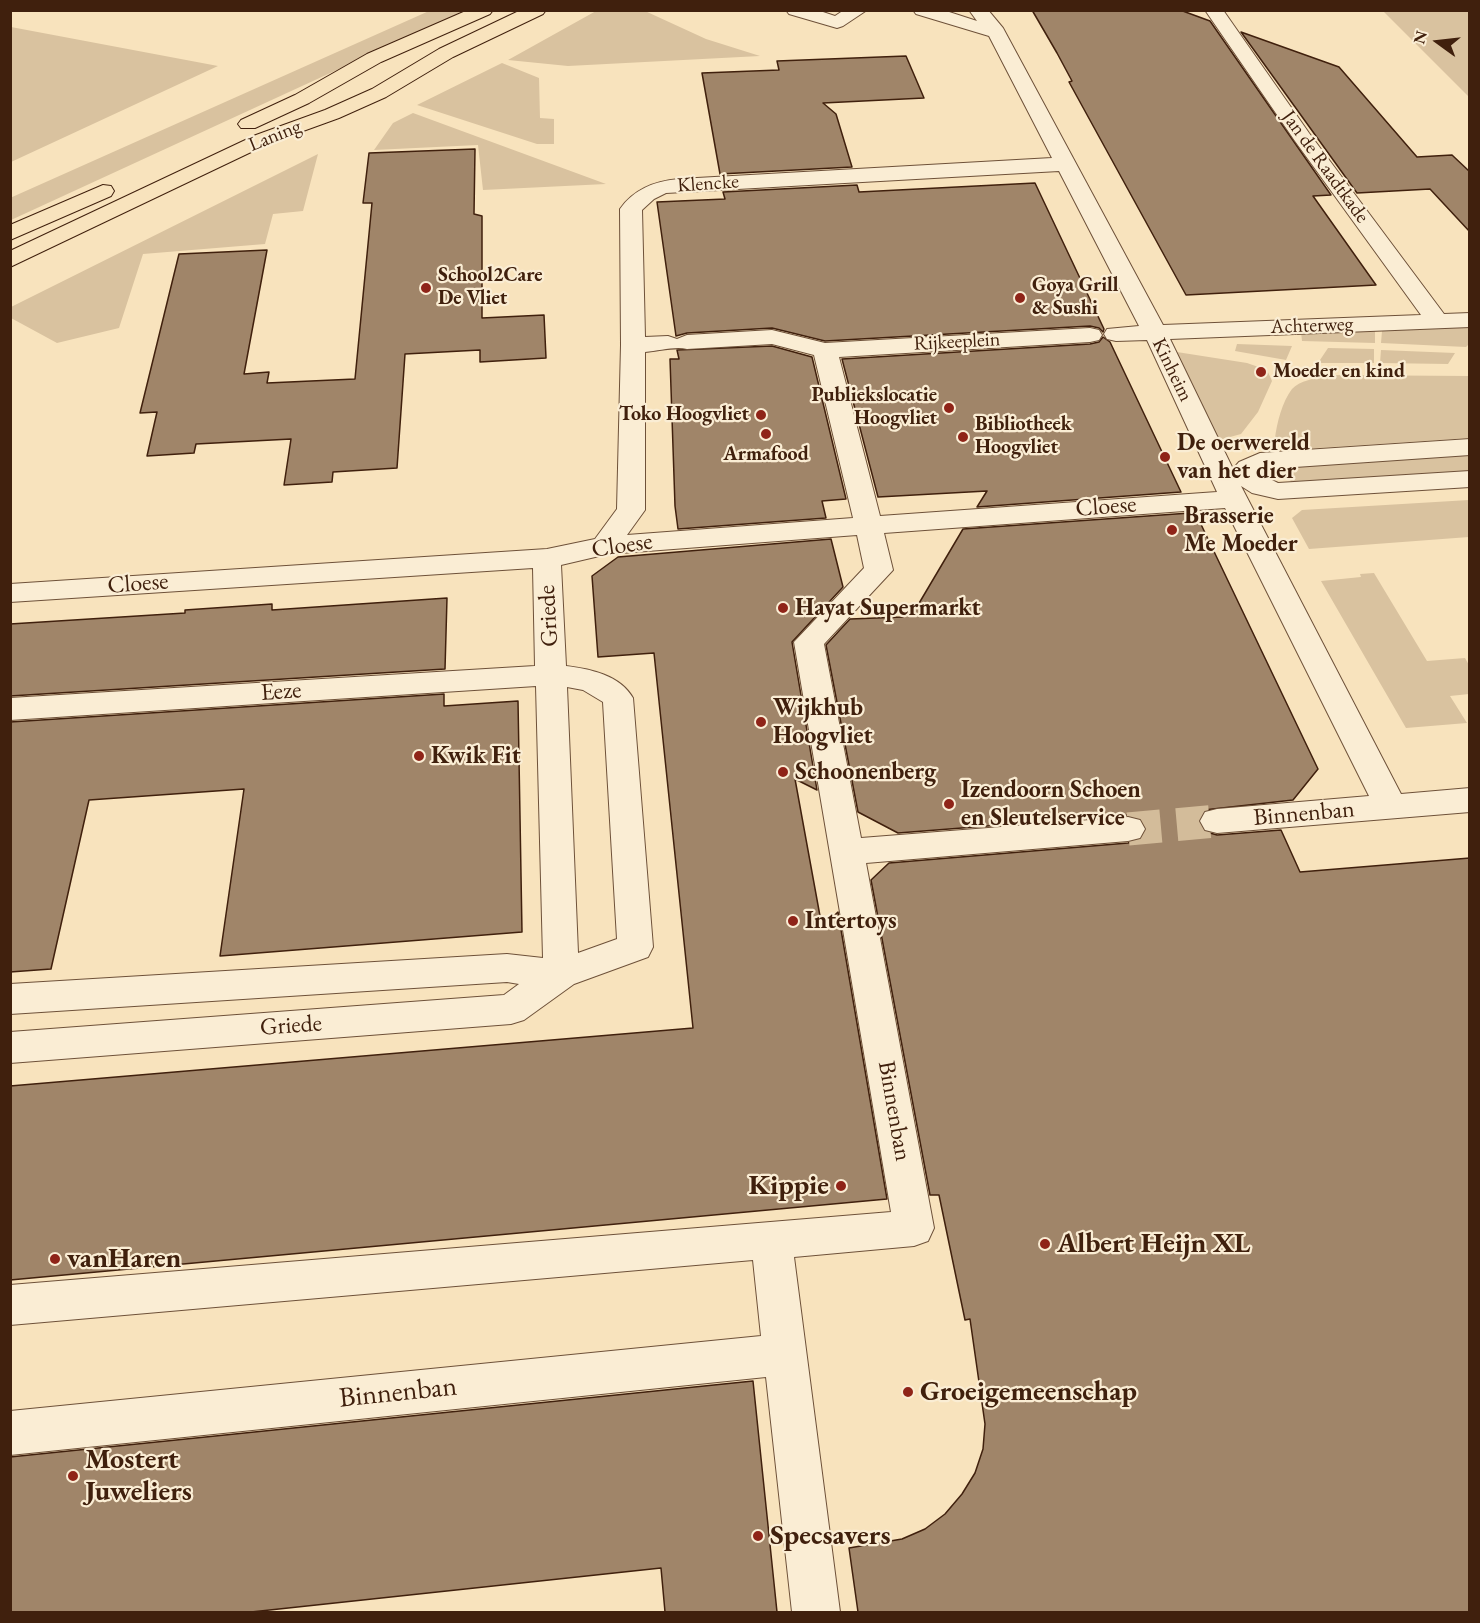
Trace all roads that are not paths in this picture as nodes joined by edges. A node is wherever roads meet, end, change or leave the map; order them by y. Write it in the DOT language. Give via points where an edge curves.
graph roads {
  1 [pos="484,10"];
  2 [pos="537,10"];
  3 [pos="795,10"];
  4 [pos="858,10"];
  5 [pos="922,10"];
  6 [pos="978,10"];
  7 [pos="1214,10"];
  8 [pos="996,32"];
  9 [pos="226,134"];
  10 [pos="1064,164"];
  11 [pos="118,183"];
  12 [pos="10,233"];
  13 [pos="10,260"];
  14 [pos="1470,320"];
  15 [pos="1438,322"];
  16 [pos="1154,332"];
  17 [pos="1116,334"];
  18 [pos="1090,335"];
  19 [pos="633,345"];
  20 [pos="825,350"];
  21 [pos="1470,447"];
  22 [pos="1470,478"];
  23 [pos="1235,484"];
  24 [pos="868,525"];
  25 [pos="605,545"];
  26 [pos="546,558"];
  27 [pos="10,593"];
  28 [pos="552,675"];
  29 [pos="10,709"];
  30 [pos="1470,800"];
  31 [pos="1391,807"];
  32 [pos="1217,821"];
  33 [pos="1128,829"];
  34 [pos="848,852"];
  35 [pos="561,974"];
  36 [pos="10,999"];
  37 [pos="10,1047"];
  38 [pos="771,1240"];
  39 [pos="10,1305"];
  40 [pos="785,1354"];
  41 [pos="10,1433"];
  42 [pos="816,1612"];
  1 -- 9 [label="main road, Laning" via="374,58 302,99"];
  2 -- 13 [label="main road, Laning" via="446,53 379,93 263,139"];
  3 -- 4 [label="street" via="837,22"];
  5 -- 8 [label="street"];
  6 -- 8 [label="street, Kinheim"];
  7 -- 15 [label="street, Jan de Raadtkade"];
  8 -- 10 [label="street, Kinheim"];
  10 -- 16 [label="street, Kinheim"];
  10 -- 19 [label="street, Klencke" via="671,185 648,193 632,209"];
  11 -- 12 [label="main road"];
  14 -- 15 [label="street, Achterweg"];
  15 -- 16 [label="street, Achterweg"];
  16 -- 17 [label="street"];
  16 -- 23 [label="street, Kinheim"];
  18 -- 20 [label="street, Rijkeeplein"];
  19 -- 20 [label="street, Rijkeeplein" via="772,337"];
  19 -- 25 [label="street, Klencke" via="631,510"];
  20 -- 24 [label="street"];
  21 -- 23 [label="street" via="1260,461"];
  22 -- 23 [label="street, Cloese" via="1278,491"];
  23 -- 24 [label="street, Cloese"];
  23 -- 31 [label="street, Kinheim"];
  24 -- 25 [label="street, Cloese"];
  24 -- 34 [label="street, Binnenban" via="879,570 809,642"];
  25 -- 26 [label="street, Cloese"];
  26 -- 27 [label="street, Cloese"];
  26 -- 28 [label="street, Griede"];
  28 -- 29 [label="street, Eeze"];
  28 -- 35 [label="street, Griede"];
  28 -- 35 [label="street, Griede" via="590,679 618,698 635,946"];
  30 -- 31 [label="street, Binnenban"];
  31 -- 32 [label="street, Binnenban"];
  33 -- 34 [label="street"];
  34 -- 38 [label="street, Binnenban" via="914,1228"];
  35 -- 36 [label="street, Griede" via="507,969"];
  35 -- 37 [label="street, Griede" via="511,1009"];
  38 -- 39 [label="street, Binnenban"];
  38 -- 40 [label="street"];
  40 -- 41 [label="street, Binnenban"];
  40 -- 42 [label="street"];
}
